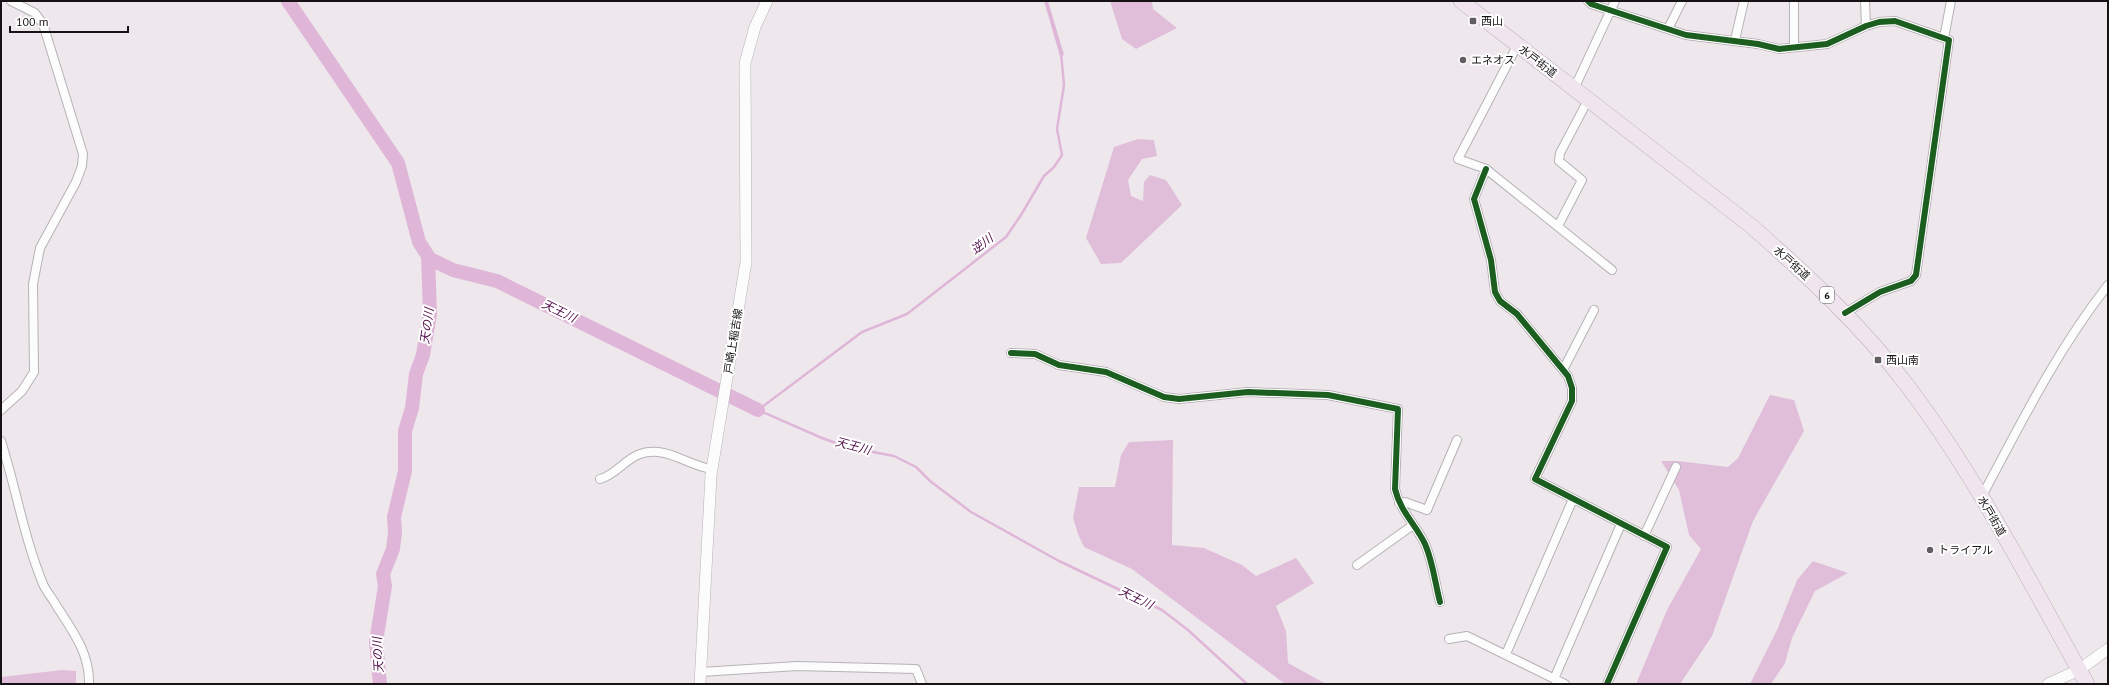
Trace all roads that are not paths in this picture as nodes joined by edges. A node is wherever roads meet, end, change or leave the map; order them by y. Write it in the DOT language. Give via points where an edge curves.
graph roads {
  1 [pos="12,1"];
  2 [pos="767,1"];
  3 [pos="1462,1"];
  4 [pos="1588,1"];
  5 [pos="1616,1"];
  6 [pos="1682,1"];
  7 [pos="1744,1"];
  8 [pos="1794,1"];
  9 [pos="1865,1"];
  10 [pos="1950,1"];
  11 [pos="1610,11"];
  12 [pos="1866,26"];
  13 [pos="1668,29"];
  14 [pos="1944,38"];
  15 [pos="1734,40"];
  16 [pos="1518,44"];
  17 [pos="1794,46"];
  18 [pos="1574,89"];
  19 [pos="1588,100"];
  20 [pos="1486,169"];
  21 [pos="1558,226"];
  22 [pos="1612,270"];
  23 [pos="2108,285"];
  24 [pos="1594,310"];
  25 [pos="1845,313"];
  26 [pos="1011,353"];
  27 [pos="1563,370"];
  28 [pos="1,410"];
  29 [pos="1458,440"];
  30 [pos="1,441"];
  31 [pos="1676,467"];
  32 [pos="712,469"];
  33 [pos="600,479"];
  34 [pos="1981,498"];
  35 [pos="1573,499"];
  36 [pos="1399,503"];
  37 [pos="1622,524"];
  38 [pos="1413,525"];
  39 [pos="1644,536"];
  40 [pos="1357,565"];
  41 [pos="1440,602"];
  42 [pos="1449,639"];
  43 [pos="2108,649"];
  44 [pos="1506,654"];
  45 [pos="2079,670"];
  46 [pos="701,672"];
  47 [pos="1554,678"];
  48 [pos="89,684"];
  49 [pos="700,684"];
  50 [pos="922,684"];
  51 [pos="1565,684"];
  52 [pos="1607,684"];
  53 [pos="2048,684"];
  54 [pos="2087,684"];
  1 -- 28 [label="street" via="35,13 43,24 83,154 76,182 40,248 33,284 34,372 22,391"];
  2 -- 32 [label="main road, 戸崎上稲吉線" via="755,27 745,62 746,262"];
  3 -- 16 [label="highway, 水戸街道 / 6"];
  4 -- 11 [label="street"];
  5 -- 11 [label="street"];
  6 -- 13 [label="street"];
  7 -- 15 [label="street"];
  8 -- 17 [label="street"];
  9 -- 12 [label="street"];
  10 -- 14 [label="street"];
  11 -- 13 [label="street"];
  11 -- 18 [label="street"];
  12 -- 14 [label="street" via="1895,21"];
  12 -- 17 [label="street" via="1826,44"];
  13 -- 15 [label="street" via="1694,36"];
  14 -- 25 [label="street" via="1949,40 1916,275 1911,281 1880,292"];
  15 -- 17 [label="street" via="1779,49"];
  16 -- 18 [label="highway, 水戸街道 / 6"];
  16 -- 20 [label="street" via="1458,159"];
  18 -- 19 [label="highway, 水戸街道 / 6"];
  19 -- 21 [label="street" via="1560,153 1559,161 1582,180"];
  19 -- 25 [label="highway, 水戸街道 / 6" via="1750,225"];
  20 -- 21 [label="street"];
  20 -- 27 [label="street" via="1474,199 1491,260 1495,292 1500,301 1517,314"];
  21 -- 22 [label="street"];
  23 -- 34 [label="street" via="2073,334 2041,387"];
  24 -- 27 [label="street"];
  25 -- 34 [label="highway, 水戸街道 / 6" via="1906,384 1953,451"];
  26 -- 36 [label="street" via="1035,354 1059,365 1106,372 1164,397 1179,399 1248,392 1328,395 1398,410 1394,473"];
  27 -- 35 [label="street" via="1572,388 1572,401 1535,480"];
  29 -- 36 [label="street" via="1427,510 1405,502"];
  30 -- 48 [label="street" via="44,585 86,656"];
  31 -- 39 [label="street"];
  32 -- 33 [label="street" via="652,451 635,456 608,477"];
  32 -- 46 [label="main road, 戸崎上稲吉線"];
  34 -- 45 [label="highway, 水戸街道 / 6"];
  35 -- 37 [label="street"];
  35 -- 44 [label="street"];
  36 -- 38 [label="street"];
  37 -- 39 [label="street"];
  37 -- 47 [label="street"];
  38 -- 40 [label="street"];
  38 -- 41 [label="street" via="1430,558"];
  39 -- 52 [label="street" via="1667,547"];
  42 -- 44 [label="street" via="1467,636"];
  43 -- 45 [label="main road"];
  44 -- 47 [label="street"];
  45 -- 53 [label="main road"];
  45 -- 54 [label="highway, 水戸街道 / 6"];
  46 -- 49 [label="main road, 戸崎上稲吉線"];
  46 -- 50 [label="street" via="797,666 916,669"];
  47 -- 51 [label="street"];
}
